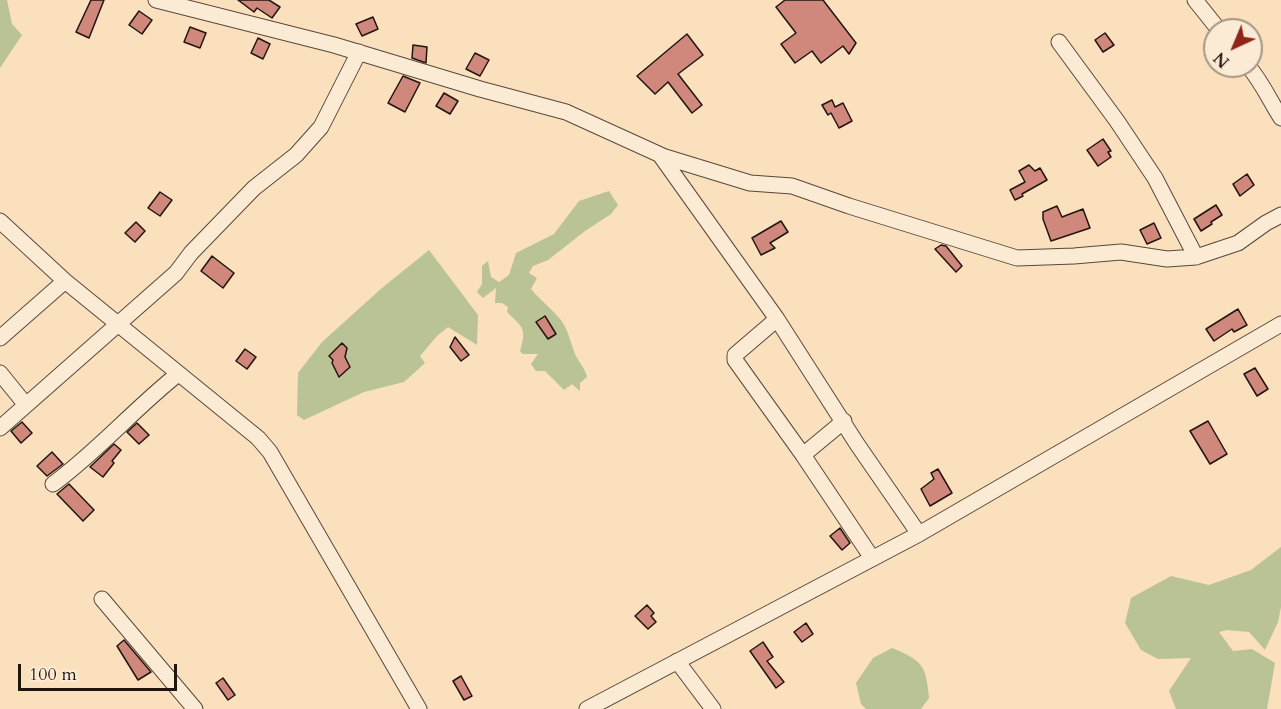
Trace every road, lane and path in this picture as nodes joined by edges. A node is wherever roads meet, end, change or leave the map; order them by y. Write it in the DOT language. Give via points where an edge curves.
graph roads {
  1 [pos="160,0"];
  2 [pos="1195,0"];
  3 [pos="1209,18"];
  4 [pos="1059,42"];
  5 [pos="359,52"];
  6 [pos="1258,78"];
  7 [pos="1281,118"];
  8 [pos="660,155"];
  9 [pos="1281,215"];
  10 [pos="0,221"];
  11 [pos="1196,257"];
  12 [pos="65,281"];
  13 [pos="777,320"];
  14 [pos="1281,324"];
  15 [pos="118,325"];
  16 [pos="0,338"];
  17 [pos="0,373"];
  18 [pos="178,374"];
  19 [pos="26,405"];
  20 [pos="844,421"];
  21 [pos="0,428"];
  22 [pos="803,455"];
  23 [pos="53,484"];
  24 [pos="919,534"];
  25 [pos="872,558"];
  26 [pos="102,599"];
  27 [pos="677,662"];
  28 [pos="195,709"];
  29 [pos="419,709"];
  30 [pos="587,709"];
  31 [pos="713,709"];
  1 -- 5 [label="street"];
  2 -- 3 [label="street"];
  4 -- 11 [label="street" via="1155,178"];
  5 -- 8 [label="street" via="566,112"];
  5 -- 15 [label="street" via="321,127 303,148 254,188 191,253 177,273"];
  6 -- 7 [label="street"];
  8 -- 11 [label="street" via="750,183 792,186 1017,258 1121,252 1167,259"];
  8 -- 13 [label="street"];
  9 -- 11 [label="street" via="1238,243"];
  10 -- 12 [label="street"];
  12 -- 15 [label="street"];
  12 -- 16 [label="street"];
  13 -- 20 [label="street"];
  13 -- 22 [label="street" via="735,354 735,359"];
  14 -- 24 [label="street"];
  15 -- 18 [label="street"];
  15 -- 19 [label="street"];
  17 -- 19 [label="street"];
  18 -- 23 [label="street"];
  18 -- 29 [label="street" via="270,452"];
  19 -- 21 [label="street"];
  20 -- 22 [label="street"];
  20 -- 24 [label="street"];
  22 -- 25 [label="street"];
  24 -- 25 [label="street"];
  25 -- 27 [label="street"];
  26 -- 28 [label="street"];
  27 -- 30 [label="street"];
  27 -- 31 [label="street"];
}
